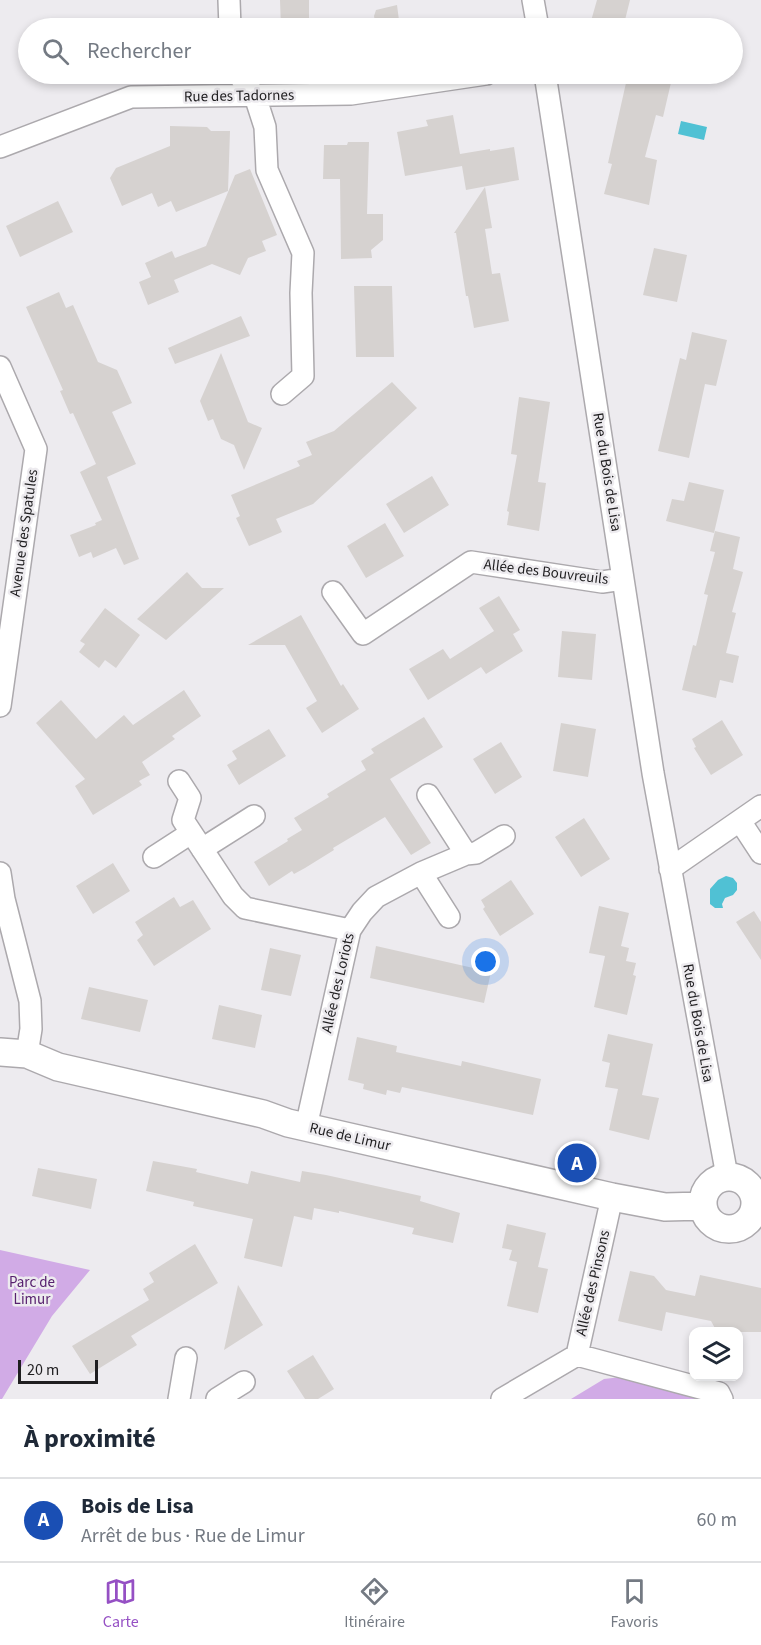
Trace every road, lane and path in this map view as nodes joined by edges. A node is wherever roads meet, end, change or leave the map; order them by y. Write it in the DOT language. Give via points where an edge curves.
graph roads {
  1 [pos="229,0"];
  2 [pos="533,0"];
  3 [pos="230,18"];
  4 [pos="536,18"];
  5 [pos="246,84"];
  6 [pos="418,84"];
  7 [pos="547,84"];
  8 [pos="255,96"];
  9 [pos="0,147"];
  10 [pos="0,367"];
  11 [pos="282,394"];
  12 [pos="623,579"];
  13 [pos="333,592"];
  14 [pos="0,706"];
  15 [pos="179,781"];
  16 [pos="428,795"];
  17 [pos="761,806"];
  18 [pos="254,816"];
  19 [pos="740,821"];
  20 [pos="504,836"];
  21 [pos="196,841"];
  22 [pos="761,853"];
  23 [pos="466,854"];
  24 [pos="154,857"];
  25 [pos="669,869"];
  26 [pos="0,873"];
  27 [pos="421,873"];
  28 [pos="449,917"];
  29 [pos="350,930"];
  30 [pos="0,1052"];
  31 [pos="27,1054"];
  32 [pos="306,1127"];
  33 [pos="727,1176"];
  34 [pos="612,1197"];
  35 [pos="703,1206"];
  36 [pos="755,1214"];
  37 [pos="576,1355"];
  38 [pos="186,1358"];
  39 [pos="244,1382"];
  40 [pos="178,1399"];
  41 [pos="217,1399"];
  42 [pos="502,1399"];
  43 [pos="722,1399"];
  1 -- 3 [label="street"];
  2 -- 4 [label="street"];
  5 -- 8 [label="street"];
  6 -- 8 [label="street, Rue des Tadornes" via="351,94"];
  7 -- 12 [label="street, Rue du Bois de Lisa"];
  8 -- 9 [label="street, Rue des Tadornes" via="131,97"];
  8 -- 11 [label="street" via="265,127 267,170 303,253 303,376"];
  10 -- 14 [label="street, Avenue des Spatules" via="36,448"];
  12 -- 13 [label="street, Allée des Bouvreuils" via="602,582 471,562 363,634"];
  12 -- 25 [label="street, Rue du Bois de Lisa"];
  15 -- 21 [label="street" via="190,798 183,820"];
  16 -- 23 [label="street"];
  17 -- 19 [label="street"];
  18 -- 21 [label="street"];
  19 -- 22 [label="street"];
  19 -- 25 [label="street"];
  20 -- 23 [label="street, Allée des Loriots" via="476,853"];
  21 -- 24 [label="street"];
  21 -- 29 [label="street" via="245,908"];
  23 -- 27 [label="street, Allée des Loriots"];
  25 -- 33 [label="street, Rue du Bois de Lisa"];
  26 -- 31 [label="street" via="30,1000"];
  27 -- 28 [label="street"];
  27 -- 29 [label="street, Allée des Loriots" via="376,897"];
  29 -- 32 [label="street, Allée des Loriots"];
  30 -- 31 [label="street, Rue de Limur"];
  31 -- 32 [label="street, Rue de Limur" via="58,1066 270,1115"];
  32 -- 34 [label="street, Rue de Limur"];
  33 -- 35 [label="street" via="711,1183"];
  33 -- 36 [label="street" via="743,1180 754,1193"];
  34 -- 35 [label="street, Rue de Limur" via="665,1207"];
  34 -- 37 [label="street, Allée des Pinsons"];
  35 -- 36 [label="street" via="705,1215 726,1229"];
  37 -- 42 [label="street, Allée des Pinsons"];
  37 -- 43 [label="street" via="719,1393"];
  38 -- 40 [label="street"];
  39 -- 41 [label="street"];
}
